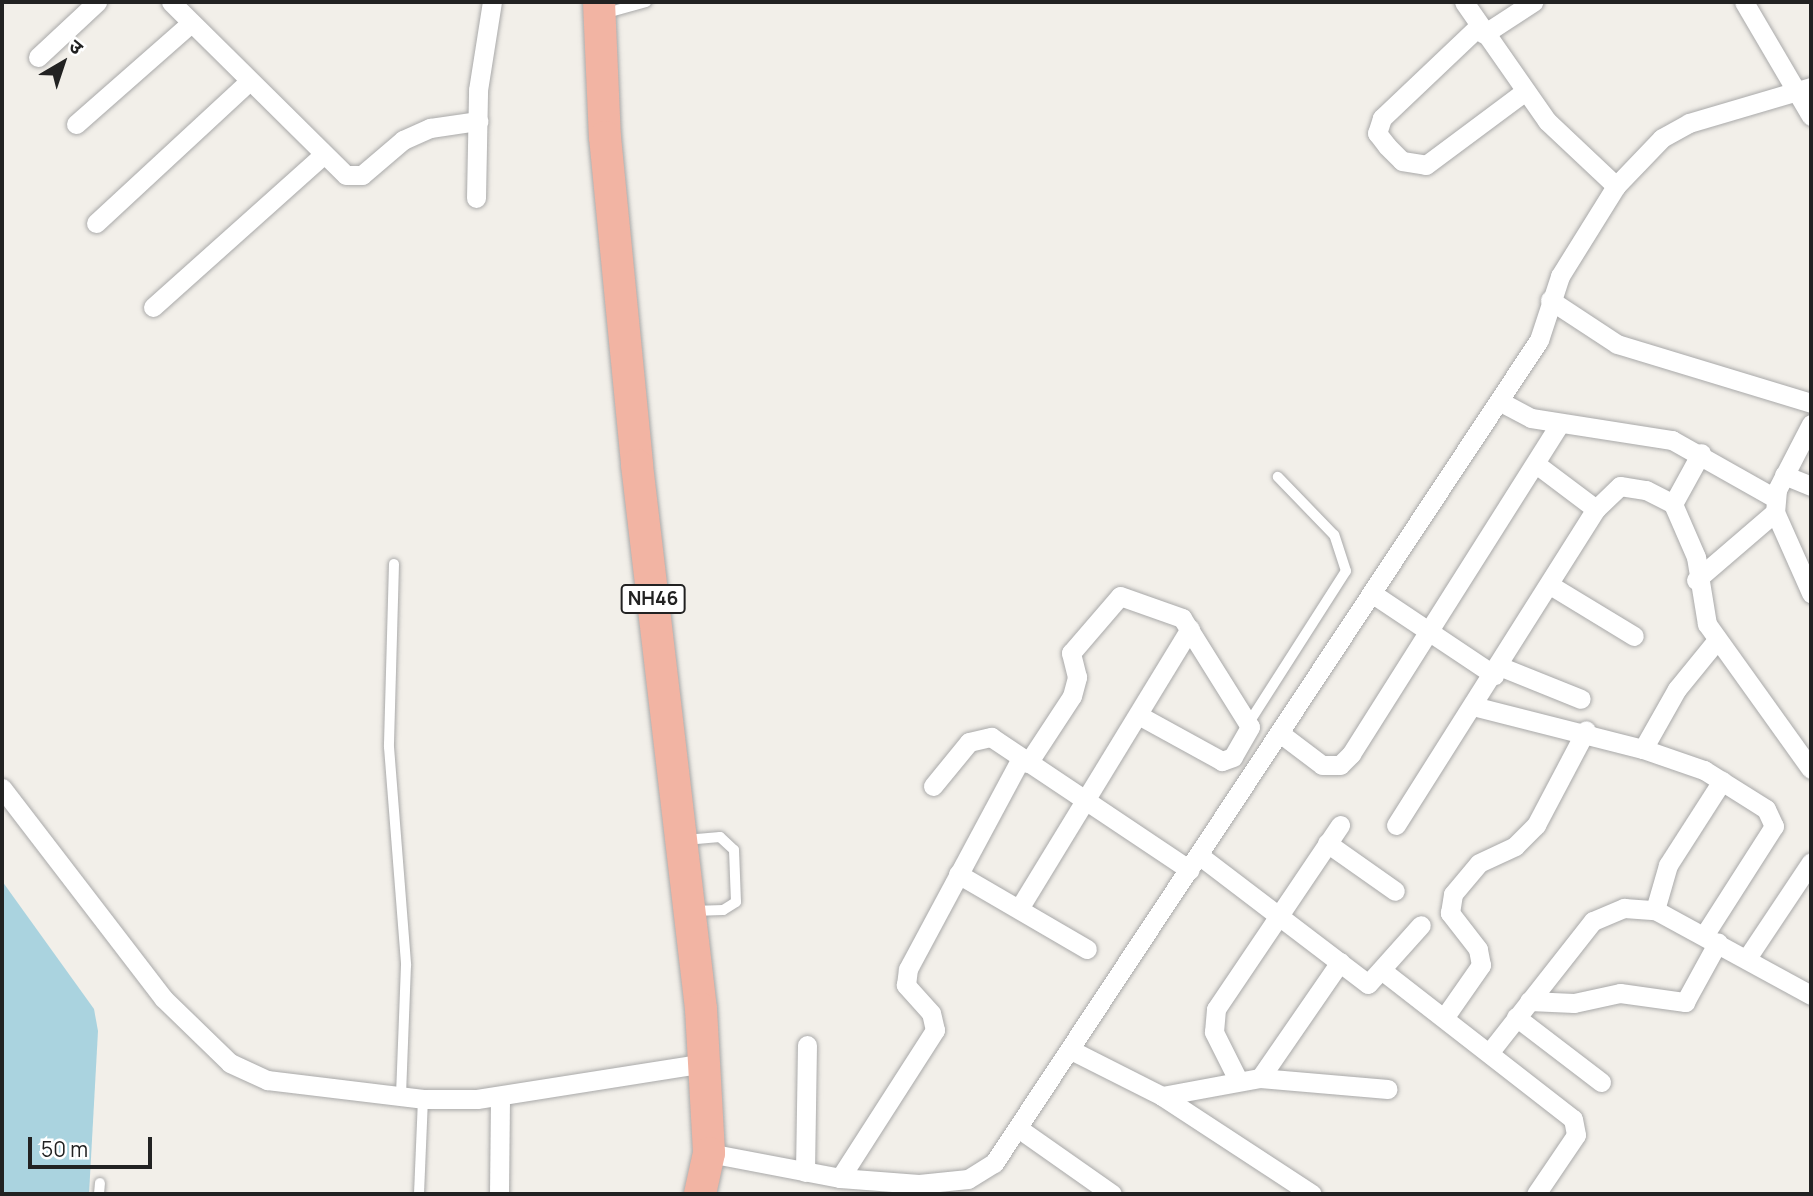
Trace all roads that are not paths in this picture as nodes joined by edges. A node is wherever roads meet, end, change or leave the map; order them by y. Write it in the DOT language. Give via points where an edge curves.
graph roads {
  1 [pos="97,2"];
  2 [pos="171,2"];
  3 [pos="492,2"];
  4 [pos="646,2"];
  5 [pos="1464,2"];
  6 [pos="1533,2"];
  7 [pos="1744,2"];
  8 [pos="599,8"];
  9 [pos="190,24"];
  10 [pos="1482,30"];
  11 [pos="38,57"];
  12 [pos="248,82"];
  13 [pos="1802,89"];
  14 [pos="1524,92"];
  15 [pos="1811,116"];
  16 [pos="478,121"];
  17 [pos="76,124"];
  18 [pos="323,155"];
  19 [pos="1616,186"];
  20 [pos="476,198"];
  21 [pos="96,223"];
  22 [pos="1550,300"];
  23 [pos="153,307"];
  24 [pos="1499,401"];
  25 [pos="1811,404"];
  26 [pos="1560,424"];
  27 [pos="1811,424"];
  28 [pos="1701,453"];
  29 [pos="1536,464"];
  30 [pos="1784,475"];
  31 [pos="1278,477"];
  32 [pos="1811,486"];
  33 [pos="1673,504"];
  34 [pos="1775,505"];
  35 [pos="1596,509"];
  36 [pos="394,564"];
  37 [pos="1696,580"];
  38 [pos="1550,585"];
  39 [pos="1811,593"];
  40 [pos="1373,594"];
  41 [pos="1190,629"];
  42 [pos="1433,634"];
  43 [pos="1634,636"];
  44 [pos="1716,640"];
  45 [pos="1496,670"];
  46 [pos="1581,699"];
  47 [pos="1473,706"];
  48 [pos="1140,716"];
  49 [pos="1249,727"];
  50 [pos="1586,730"];
  51 [pos="1276,741"];
  52 [pos="1643,749"];
  53 [pos="1025,761"];
  54 [pos="1811,769"];
  55 [pos="1722,781"];
  56 [pos="933,786"];
  57 [pos="2,788"];
  58 [pos="1083,801"];
  59 [pos="1340,825"];
  60 [pos="1396,825"];
  61 [pos="681,840"];
  62 [pos="1327,843"];
  63 [pos="1811,862"];
  64 [pos="1195,863"];
  65 [pos="958,874"];
  66 [pos="1395,891"];
  67 [pos="1020,907"];
  68 [pos="1655,910"];
  69 [pos="690,912"];
  70 [pos="1280,912"];
  71 [pos="1421,925"];
  72 [pos="1712,938"];
  73 [pos="1087,949"];
  74 [pos="1747,958"];
  75 [pos="1340,962"];
  76 [pos="1384,972"];
  77 [pos="1811,995"];
  78 [pos="1529,1001"];
  79 [pos="1444,1017"];
  80 [pos="1516,1017"];
  81 [pos="807,1045"];
  82 [pos="1073,1051"];
  83 [pos="1489,1053"];
  84 [pos="704,1063"];
  85 [pos="1260,1078"];
  86 [pos="1238,1080"];
  87 [pos="1601,1082"];
  88 [pos="1388,1089"];
  89 [pos="401,1096"];
  90 [pos="1162,1096"];
  91 [pos="500,1098"];
  92 [pos="423,1099"];
  93 [pos="1018,1128"];
  94 [pos="709,1153"];
  95 [pos="805,1172"];
  96 [pos="840,1178"];
  97 [pos="100,1183"];
  98 [pos="99,1194"];
  99 [pos="419,1194"];
  100 [pos="499,1194"];
  101 [pos="700,1194"];
  102 [pos="1112,1194"];
  103 [pos="1312,1194"];
  104 [pos="1536,1194"];
  1 -- 11 [label="street"];
  2 -- 9 [label="street"];
  3 -- 16 [label="street"];
  4 -- 8 [label="lane"];
  5 -- 10 [label="street"];
  6 -- 10 [label="street"];
  7 -- 13 [label="street"];
  8 -- 61 [label="highway, NH46" via="631,396"];
  9 -- 12 [label="street"];
  9 -- 17 [label="street"];
  10 -- 14 [label="street"];
  10 -- 14 [label="street" via="1382,118 1377,133 1402,161 1426,165"];
  12 -- 18 [label="street"];
  12 -- 21 [label="street"];
  13 -- 15 [label="street"];
  13 -- 19 [label="street" via="1689,123 1662,138"];
  14 -- 19 [label="street"];
  16 -- 18 [label="street" via="414,135 355,178"];
  16 -- 20 [label="street"];
  18 -- 23 [label="street"];
  19 -- 22 [label="street"];
  22 -- 24 [label="street" via="1539,340"];
  22 -- 25 [label="street" via="1617,344"];
  24 -- 26 [label="street"];
  24 -- 40 [label="street"];
  26 -- 28 [label="street" via="1646,433"];
  26 -- 29 [label="street"];
  27 -- 30 [label="street"];
  28 -- 33 [label="street"];
  28 -- 34 [label="street"];
  29 -- 35 [label="street"];
  29 -- 42 [label="street"];
  30 -- 32 [label="street"];
  30 -- 34 [label="street"];
  31 -- 49 [label="lane" via="1334,536 1346,571"];
  33 -- 35 [label="street" via="1646,490 1620,486"];
  33 -- 37 [label="street" via="1688,530"];
  34 -- 37 [label="street"];
  34 -- 39 [label="street"];
  35 -- 38 [label="street"];
  36 -- 89 [label="lane" via="389,747 406,965"];
  37 -- 44 [label="street" via="1699,605"];
  38 -- 43 [label="street"];
  38 -- 45 [label="street"];
  40 -- 42 [label="street"];
  40 -- 51 [label="street"];
  41 -- 48 [label="street"];
  41 -- 49 [label="street" via="1222,689"];
  41 -- 53 [label="street" via="1175,613 1127,596 1112,601 1072,653 1077,677 1072,696"];
  42 -- 45 [label="street"];
  42 -- 51 [label="street" via="1340,765 1322,765"];
  44 -- 52 [label="street" via="1677,689"];
  44 -- 54 [label="street"];
  45 -- 46 [label="street"];
  45 -- 47 [label="street"];
  47 -- 50 [label="street"];
  47 -- 60 [label="street"];
  48 -- 49 [label="street" via="1222,761 1233,757"];
  48 -- 58 [label="street"];
  49 -- 51 [label="street"];
  50 -- 52 [label="street"];
  50 -- 79 [label="street" via="1531,831 1479,863 1453,894 1450,913 1478,949 1481,965"];
  51 -- 64 [label="street"];
  52 -- 55 [label="street"];
  53 -- 56 [label="street" via="991,737 976,737"];
  53 -- 58 [label="street"];
  53 -- 65 [label="street"];
  55 -- 68 [label="street" via="1668,865"];
  55 -- 72 [label="street" via="1766,809 1774,826"];
  57 -- 89 [label="street" via="163,999 230,1063 267,1080"];
  58 -- 64 [label="street"];
  58 -- 67 [label="street"];
  59 -- 62 [label="street"];
  61 -- 69 [label="highway, NH46"];
  61 -- 69 [label="lane" via="720,837 734,850 736,902 723,910"];
  62 -- 66 [label="street"];
  62 -- 70 [label="street"];
  63 -- 74 [label="street"];
  64 -- 70 [label="street"];
  64 -- 82 [label="street"];
  65 -- 67 [label="street"];
  65 -- 96 [label="street" via="906,978 935,1030"];
  67 -- 73 [label="street"];
  68 -- 72 [label="street"];
  68 -- 78 [label="street" via="1624,908 1593,921"];
  69 -- 84 [label="highway, NH46"];
  70 -- 75 [label="street"];
  70 -- 86 [label="street" via="1213,1021"];
  71 -- 76 [label="street"];
  72 -- 74 [label="street"];
  72 -- 78 [label="street" via="1685,1002 1620,993 1574,1003"];
  74 -- 77 [label="street"];
  75 -- 76 [label="street" via="1368,984"];
  75 -- 85 [label="street"];
  76 -- 79 [label="street"];
  78 -- 80 [label="street"];
  79 -- 83 [label="street"];
  80 -- 83 [label="street"];
  80 -- 87 [label="street"];
  81 -- 95 [label="street"];
  82 -- 90 [label="street"];
  82 -- 93 [label="street"];
  83 -- 104 [label="street" via="1577,1127"];
  84 -- 91 [label="street"];
  84 -- 94 [label="highway, NH46"];
  85 -- 86 [label="street"];
  85 -- 88 [label="street"];
  86 -- 90 [label="street"];
  89 -- 92 [label="street"];
  90 -- 103 [label="street"];
  91 -- 92 [label="street"];
  91 -- 100 [label="street"];
  92 -- 99 [label="lane"];
  93 -- 96 [label="street" via="994,1163 968,1179 919,1184"];
  93 -- 102 [label="street"];
  94 -- 95 [label="street"];
  94 -- 101 [label="highway, NH46"];
  95 -- 96 [label="street"];
  97 -- 98 [label="lane"];
}
